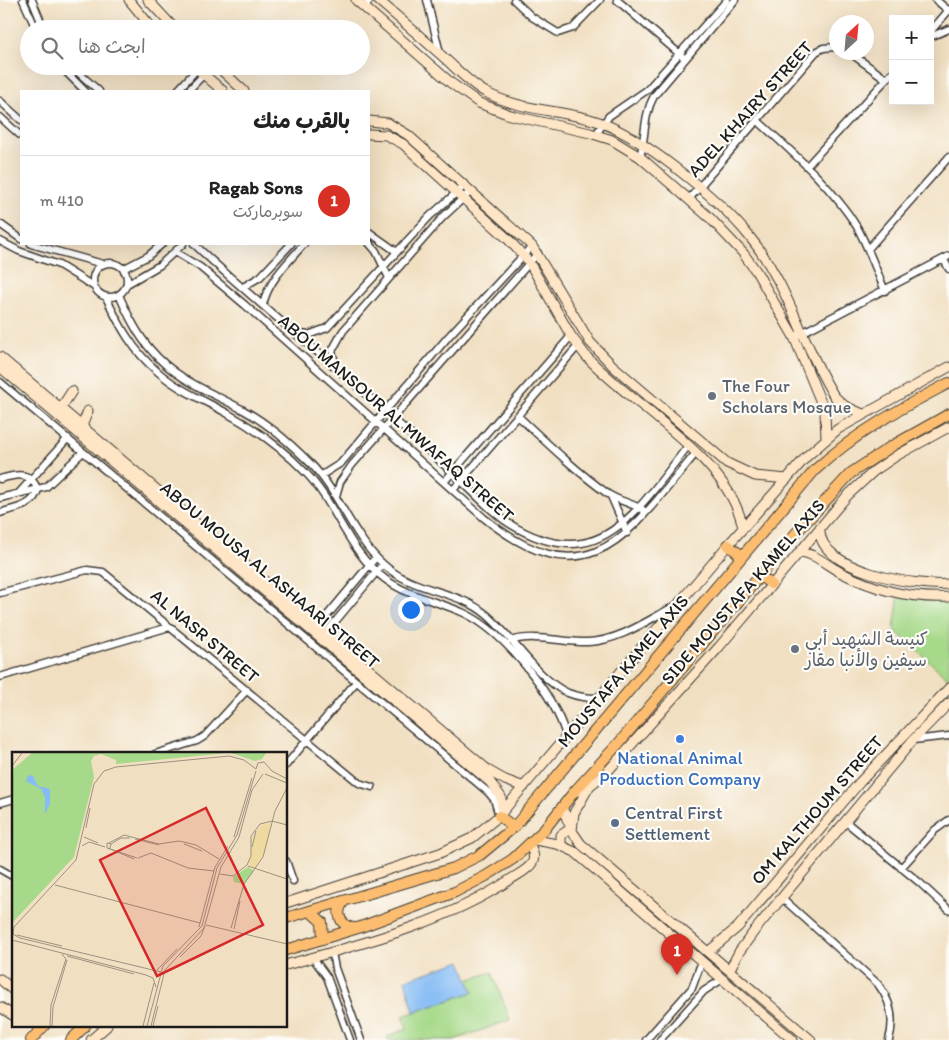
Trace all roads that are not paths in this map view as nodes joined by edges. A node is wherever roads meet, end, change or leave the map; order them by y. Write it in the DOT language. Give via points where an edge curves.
graph roads {
  1 [pos="23,0"];
  2 [pos="32,0"];
  3 [pos="129,0"];
  4 [pos="148,0"];
  5 [pos="356,0"];
  6 [pos="378,0"];
  7 [pos="427,0"];
  8 [pos="514,0"];
  9 [pos="600,0"];
  10 [pos="617,0"];
  11 [pos="727,0"];
  12 [pos="735,0"];
  13 [pos="936,0"];
  14 [pos="367,3"];
  15 [pos="949,10"];
  16 [pos="32,20"];
  17 [pos="40,20"];
  18 [pos="146,20"];
  19 [pos="167,20"];
  20 [pos="934,27"];
  21 [pos="949,29"];
  22 [pos="934,35"];
  23 [pos="829,48"];
  24 [pos="441,54"];
  25 [pos="682,56"];
  26 [pos="860,60"];
  27 [pos="69,75"];
  28 [pos="81,75"];
  29 [pos="193,75"];
  30 [pos="196,75"];
  31 [pos="206,75"];
  32 [pos="227,75"];
  33 [pos="889,76"];
  34 [pos="886,79"];
  35 [pos="84,90"];
  36 [pos="98,90"];
  37 [pos="178,90"];
  38 [pos="188,90"];
  39 [pos="222,90"];
  40 [pos="243,90"];
  41 [pos="647,90"];
  42 [pos="654,96"];
  43 [pos="0,102"];
  44 [pos="0,117"];
  45 [pos="20,119"];
  46 [pos="757,120"];
  47 [pos="370,121"];
  48 [pos="602,123"];
  49 [pos="370,134"];
  50 [pos="596,134"];
  51 [pos="20,135"];
  52 [pos="644,145"];
  53 [pos="640,157"];
  54 [pos="949,157"];
  55 [pos="807,166"];
  56 [pos="468,188"];
  57 [pos="699,188"];
  58 [pos="459,196"];
  59 [pos="689,199"];
  60 [pos="0,224"];
  61 [pos="370,233"];
  62 [pos="20,238"];
  63 [pos="0,241"];
  64 [pos="370,244"];
  65 [pos="35,245"];
  66 [pos="161,245"];
  67 [pos="182,245"];
  68 [pos="195,245"];
  69 [pos="290,245"];
  70 [pos="303,245"];
  71 [pos="868,249"];
  72 [pos="535,250"];
  73 [pos="175,252"];
  74 [pos="396,252"];
  75 [pos="523,255"];
  76 [pos="946,258"];
  77 [pos="529,262"];
  78 [pos="103,264"];
  79 [pos="383,267"];
  80 [pos="124,269"];
  81 [pos="949,269"];
  82 [pos="389,278"];
  83 [pos="127,284"];
  84 [pos="93,286"];
  85 [pos="243,287"];
  86 [pos="885,291"];
  87 [pos="119,295"];
  88 [pos="252,296"];
  89 [pos="106,297"];
  90 [pos="245,305"];
  91 [pos="263,305"];
  92 [pos="292,332"];
  93 [pos="804,332"];
  94 [pos="571,336"];
  95 [pos="794,337"];
  96 [pos="578,346"];
  97 [pos="320,354"];
  98 [pos="0,356"];
  99 [pos="312,363"];
  100 [pos="4,366"];
  101 [pos="949,367"];
  102 [pos="336,368"];
  103 [pos="0,382"];
  104 [pos="949,383"];
  105 [pos="72,391"];
  106 [pos="61,408"];
  107 [pos="88,410"];
  108 [pos="384,411"];
  109 [pos="863,414"];
  110 [pos="949,414"];
  111 [pos="518,416"];
  112 [pos="393,419"];
  113 [pos="376,420"];
  114 [pos="82,426"];
  115 [pos="385,428"];
  116 [pos="949,428"];
  117 [pos="68,438"];
  118 [pos="826,438"];
  119 [pos="688,446"];
  120 [pos="83,452"];
  121 [pos="696,453"];
  122 [pos="715,453"];
  123 [pos="708,463"];
  124 [pos="452,472"];
  125 [pos="322,475"];
  126 [pos="32,478"];
  127 [pos="0,479"];
  128 [pos="786,479"];
  129 [pos="462,481"];
  130 [pos="444,482"];
  131 [pos="38,490"];
  132 [pos="454,490"];
  133 [pos="19,493"];
  134 [pos="336,496"];
  135 [pos="611,496"];
  136 [pos="0,498"];
  137 [pos="639,507"];
  138 [pos="0,512"];
  139 [pos="646,512"];
  140 [pos="622,524"];
  141 [pos="820,527"];
  142 [pos="743,528"];
  143 [pos="627,533"];
  144 [pos="728,545"];
  145 [pos="826,548"];
  146 [pos="798,552"];
  147 [pos="742,556"];
  148 [pos="376,557"];
  149 [pos="819,558"];
  150 [pos="382,564"];
  151 [pos="369,565"];
  152 [pos="376,572"];
  153 [pos="760,576"];
  154 [pos="771,584"];
  155 [pos="949,584"];
  156 [pos="0,593"];
  157 [pos="949,597"];
  158 [pos="676,606"];
  159 [pos="169,627"];
  160 [pos="315,629"];
  161 [pos="323,636"];
  162 [pos="514,640"];
  163 [pos="505,644"];
  164 [pos="0,677"];
  165 [pos="356,682"];
  166 [pos="949,688"];
  167 [pos="247,690"];
  168 [pos="598,698"];
  169 [pos="949,703"];
  170 [pos="566,736"];
  171 [pos="949,736"];
  172 [pos="306,740"];
  173 [pos="913,740"];
  174 [pos="161,752"];
  175 [pos="288,762"];
  176 [pos="372,787"];
  177 [pos="524,787"];
  178 [pos="589,787"];
  179 [pos="574,792"];
  180 [pos="562,807"];
  181 [pos="499,816"];
  182 [pos="949,820"];
  183 [pos="846,822"];
  184 [pos="514,827"];
  185 [pos="572,832"];
  186 [pos="533,842"];
  187 [pos="561,845"];
  188 [pos="288,867"];
  189 [pos="0,868"];
  190 [pos="901,868"];
  191 [pos="12,876"];
  192 [pos="293,881"];
  193 [pos="638,891"];
  194 [pos="782,898"];
  195 [pos="630,900"];
  196 [pos="344,901"];
  197 [pos="288,902"];
  198 [pos="949,910"];
  199 [pos="310,911"];
  200 [pos="288,917"];
  201 [pos="358,928"];
  202 [pos="323,938"];
  203 [pos="288,949"];
  204 [pos="708,952"];
  205 [pos="332,953"];
  206 [pos="313,958"];
  207 [pos="702,961"];
  208 [pos="288,964"];
  209 [pos="730,969"];
  210 [pos="0,979"];
  211 [pos="721,980"];
  212 [pos="12,988"];
  213 [pos="0,1007"];
  214 [pos="12,1015"];
  215 [pos="42,1028"];
  216 [pos="83,1028"];
  217 [pos="106,1028"];
  218 [pos="805,1038"];
  219 [pos="663,1039"];
  220 [pos="31,1040"];
  221 [pos="71,1040"];
  222 [pos="91,1040"];
  223 [pos="350,1040"];
  224 [pos="361,1040"];
  225 [pos="646,1040"];
  226 [pos="793,1040"];
  227 [pos="889,1040"];
  1 -- 16 [label="street"];
  2 -- 17 [label="street"];
  3 -- 18 [label="street"];
  4 -- 19 [label="street"];
  5 -- 14 [label="street"];
  6 -- 24 [label="street"];
  7 -- 24 [label="street"];
  8 -- 9 [label="street" via="532,17 558,33 573,28"];
  10 -- 25 [label="street"];
  11 -- 25 [label="street"];
  12 -- 25 [label="street"];
  13 -- 15 [label="street"];
  14 -- 50 [label="street" via="458,89 478,103 510,115"];
  15 -- 20 [label="street"];
  21 -- 22 [label="street"];
  23 -- 46 [label="street, ADEL KHAIRY STREET" via="816,52"];
  24 -- 48 [label="street" via="474,84 498,98"];
  25 -- 41 [label="street"];
  25 -- 42 [label="street"];
  26 -- 34 [label="street"];
  27 -- 35 [label="street"];
  28 -- 36 [label="street"];
  29 -- 37 [label="street"];
  30 -- 38 [label="street"];
  31 -- 39 [label="street"];
  32 -- 40 [label="street"];
  33 -- 34 [label="street"];
  34 -- 55 [label="street"];
  41 -- 42 [label="street"];
  41 -- 48 [label="street"];
  42 -- 52 [label="street" via="646,115"];
  43 -- 45 [label="street"];
  44 -- 51 [label="street"];
  46 -- 55 [label="street"];
  46 -- 57 [label="street, ADEL KHAIRY STREET"];
  47 -- 56 [label="street" via="399,128"];
  48 -- 50 [label="street"];
  48 -- 52 [label="street"];
  49 -- 58 [label="street" via="395,138"];
  50 -- 53 [label="street"];
  52 -- 53 [label="street"];
  52 -- 57 [label="street"];
  53 -- 59 [label="street"];
  54 -- 71 [label="street"];
  55 -- 71 [label="street" via="844,208"];
  56 -- 58 [label="street"];
  56 -- 72 [label="street"];
  57 -- 59 [label="street, ADEL KHAIRY STREET"];
  57 -- 93 [label="street" via="758,248 773,270"];
  58 -- 74 [label="street"];
  58 -- 75 [label="street"];
  58 -- 82 [label="street"];
  59 -- 95 [label="street" via="743,253"];
  60 -- 62 [label="street"];
  61 -- 74 [label="street"];
  63 -- 84 [label="street" via="59,266"];
  64 -- 79 [label="street"];
  65 -- 78 [label="street"];
  66 -- 80 [label="street"];
  67 -- 73 [label="street"];
  68 -- 85 [label="street, ABOU MANSOUR AL MWAFAQ STREET"];
  69 -- 85 [label="street" via="260,277"];
  70 -- 91 [label="street" via="273,280"];
  71 -- 86 [label="street"];
  72 -- 75 [label="street"];
  72 -- 77 [label="street"];
  72 -- 122 [label="street" via="581,328 601,355"];
  73 -- 83 [label="street" via="152,271"];
  73 -- 90 [label="street, ABOU MANSOUR AL MWAFAQ STREET" via="200,267"];
  74 -- 79 [label="street"];
  75 -- 77 [label="street"];
  75 -- 108 [label="street"];
  76 -- 81 [label="street"];
  76 -- 86 [label="street"];
  77 -- 94 [label="street"];
  77 -- 112 [label="street"];
  78 -- 80 [label="street" via="116,264"];
  78 -- 84 [label="street" via="94,273"];
  79 -- 82 [label="street"];
  79 -- 92 [label="street" via="327,328 308,335"];
  80 -- 83 [label="street"];
  82 -- 102 [label="street" via="337,340 332,352"];
  83 -- 87 [label="street"];
  84 -- 89 [label="street"];
  85 -- 88 [label="street, ABOU MANSOUR AL MWAFAQ STREET"];
  86 -- 93 [label="street"];
  87 -- 89 [label="street"];
  87 -- 125 [label="street" via="139,335 162,362 188,381 247,412"];
  88 -- 90 [label="street"];
  88 -- 91 [label="street, ABOU MANSOUR AL MWAFAQ STREET"];
  89 -- 151 [label="street" via="129,342 156,370 187,393 257,432 306,473"];
  90 -- 99 [label="street, ABOU MANSOUR AL MWAFAQ STREET"];
  91 -- 92 [label="street, ABOU MANSOUR AL MWAFAQ STREET"];
  92 -- 97 [label="street, ABOU MANSOUR AL MWAFAQ STREET"];
  93 -- 95 [label="street"];
  93 -- 109 [label="street" via="834,396 845,406"];
  94 -- 96 [label="street"];
  94 -- 124 [label="street"];
  95 -- 118 [label="street" via="825,412"];
  96 -- 111 [label="street"];
  96 -- 119 [label="street" via="604,374"];
  97 -- 99 [label="street"];
  97 -- 102 [label="street, ABOU MANSOUR AL MWAFAQ STREET"];
  98 -- 100 [label="street, ABOU MOUSA AL ASHAARI STREET"];
  99 -- 113 [label="street, ABOU MANSOUR AL MWAFAQ STREET"];
  100 -- 106 [label="street, ABOU MOUSA AL ASHAARI STREET" via="31,378"];
  100 -- 160 [label="street, ABOU MOUSA AL ASHAARI STREET"];
  101 -- 109 [label="street"];
  102 -- 108 [label="street, ABOU MANSOUR AL MWAFAQ STREET"];
  103 -- 117 [label="street"];
  104 -- 147 [label="main road, MOUSTAFA KAMEL AXIS" via="888,416 838,449 815,470"];
  105 -- 106 [label="street"];
  106 -- 114 [label="street, ABOU MOUSA AL ASHAARI STREET"];
  107 -- 114 [label="street"];
  108 -- 112 [label="street, ABOU MANSOUR AL MWAFAQ STREET"];
  108 -- 113 [label="street"];
  109 -- 118 [label="street"];
  110 -- 153 [label="main road" via="851,473"];
  111 -- 129 [label="street"];
  111 -- 135 [label="street"];
  112 -- 115 [label="street"];
  112 -- 124 [label="street, ABOU MANSOUR AL MWAFAQ STREET"];
  113 -- 115 [label="street, ABOU MANSOUR AL MWAFAQ STREET"];
  113 -- 125 [label="street" via="341,462"];
  114 -- 160 [label="street, ABOU MOUSA AL ASHAARI STREET" via="193,515"];
  115 -- 130 [label="street, ABOU MANSOUR AL MWAFAQ STREET"];
  115 -- 134 [label="street" via="344,475"];
  116 -- 141 [label="street, SIDE MOUSTAFA KAMEL AXIS" via="874,471"];
  117 -- 120 [label="street"];
  117 -- 126 [label="street"];
  118 -- 128 [label="street"];
  119 -- 121 [label="street"];
  119 -- 137 [label="street, ABOU MANSOUR AL MWAFAQ STREET"];
  120 -- 131 [label="street" via="54,482"];
  120 -- 165 [label="street"];
  121 -- 123 [label="street"];
  121 -- 139 [label="street, ABOU MANSOUR AL MWAFAQ STREET"];
  122 -- 123 [label="street"];
  122 -- 128 [label="street" via="748,473"];
  123 -- 142 [label="street" via="729,490"];
  124 -- 129 [label="street, ABOU MANSOUR AL MWAFAQ STREET"];
  124 -- 130 [label="street"];
  125 -- 134 [label="street"];
  126 -- 127 [label="street" via="16,474"];
  126 -- 131 [label="street"];
  126 -- 133 [label="street"];
  128 -- 142 [label="street"];
  129 -- 132 [label="street"];
  129 -- 140 [label="street, ABOU MANSOUR AL MWAFAQ STREET" via="509,524 549,541 583,543 606,535"];
  130 -- 132 [label="street, ABOU MANSOUR AL MWAFAQ STREET"];
  131 -- 133 [label="street"];
  131 -- 138 [label="street" via="26,505"];
  132 -- 143 [label="street, ABOU MANSOUR AL MWAFAQ STREET" via="508,536 555,555 569,557 593,553"];
  133 -- 136 [label="street"];
  134 -- 148 [label="street"];
  135 -- 137 [label="street"];
  135 -- 140 [label="street"];
  137 -- 139 [label="street"];
  137 -- 140 [label="street, ABOU MANSOUR AL MWAFAQ STREET"];
  139 -- 143 [label="street, ABOU MANSOUR AL MWAFAQ STREET"];
  140 -- 143 [label="street"];
  141 -- 145 [label="street"];
  141 -- 146 [label="street, SIDE MOUSTAFA KAMEL AXIS"];
  142 -- 144 [label="street"];
  144 -- 147 [label="main road"];
  144 -- 158 [label="street"];
  145 -- 149 [label="street"];
  145 -- 155 [label="street" via="871,573 904,582"];
  146 -- 149 [label="street"];
  146 -- 154 [label="street, SIDE MOUSTAFA KAMEL AXIS"];
  147 -- 184 [label="main road, MOUSTAFA KAMEL AXIS"];
  148 -- 150 [label="street"];
  148 -- 151 [label="street"];
  149 -- 157 [label="street" via="865,584 917,596"];
  150 -- 152 [label="street"];
  150 -- 162 [label="street" via="412,583 474,606"];
  151 -- 152 [label="street"];
  151 -- 160 [label="street"];
  152 -- 161 [label="street"];
  152 -- 163 [label="street" via="401,589 472,617"];
  153 -- 154 [label="main road"];
  153 -- 179 [label="main road"];
  154 -- 178 [label="street, SIDE MOUSTAFA KAMEL AXIS" via="670,702"];
  156 -- 159 [label="street, AL NASR STREET" via="95,570 110,577"];
  158 -- 162 [label="street" via="604,640"];
  158 -- 168 [label="street"];
  159 -- 164 [label="street"];
  159 -- 167 [label="street, AL NASR STREET"];
  160 -- 161 [label="street, ABOU MOUSA AL ASHAARI STREET"];
  161 -- 177 [label="street, ABOU MOUSA AL ASHAARI STREET" via="490,771"];
  161 -- 181 [label="street, ABOU MOUSA AL ASHAARI STREET" via="494,786 503,803"];
  162 -- 163 [label="street"];
  162 -- 168 [label="street" via="538,668 567,692"];
  163 -- 170 [label="street" via="548,698 561,719"];
  165 -- 172 [label="street"];
  165 -- 181 [label="street" via="492,796"];
  166 -- 204 [label="street, OM KALTHOUM STREET" via="860,782 738,927"];
  167 -- 172 [label="street, AL NASR STREET"];
  167 -- 174 [label="street" via="206,736"];
  168 -- 170 [label="street"];
  169 -- 173 [label="street, OM KALTHOUM STREET"];
  170 -- 177 [label="street"];
  171 -- 173 [label="street"];
  172 -- 175 [label="street"];
  172 -- 176 [label="street, AL NASR STREET" via="359,783"];
  173 -- 183 [label="street, OM KALTHOUM STREET"];
  177 -- 181 [label="street"];
  178 -- 179 [label="street, SIDE MOUSTAFA KAMEL AXIS"];
  178 -- 185 [label="street" via="574,813"];
  179 -- 180 [label="main road"];
  180 -- 185 [label="street"];
  180 -- 186 [label="main road"];
  181 -- 184 [label="main road"];
  181 -- 197 [label="street" via="472,838 440,853"];
  182 -- 190 [label="street" via="935,830"];
  183 -- 190 [label="street"];
  183 -- 194 [label="street, OM KALTHOUM STREET"];
  184 -- 196 [label="main road, MOUSTAFA KAMEL AXIS" via="492,847 454,868"];
  185 -- 187 [label="street" via="562,833"];
  185 -- 193 [label="street" via="581,844"];
  186 -- 187 [label="street"];
  186 -- 201 [label="main road" via="505,865 472,884"];
  186 -- 205 [label="street" via="534,857 530,866 479,899 443,915"];
  187 -- 195 [label="street" via="575,852"];
  188 -- 192 [label="street"];
  189 -- 191 [label="street"];
  190 -- 198 [label="street"];
  193 -- 195 [label="street"];
  193 -- 204 [label="street"];
  194 -- 209 [label="street, OM KALTHOUM STREET" via="745,942"];
  194 -- 227 [label="street" via="878,984 892,1012"];
  195 -- 207 [label="street"];
  196 -- 199 [label="main road, MOUSTAFA KAMEL AXIS"];
  196 -- 201 [label="main road" via="340,919 348,926"];
  199 -- 200 [label="main road, MOUSTAFA KAMEL AXIS"];
  199 -- 202 [label="main road" via="322,922"];
  201 -- 202 [label="main road"];
  202 -- 203 [label="main road"];
  204 -- 209 [label="street"];
  205 -- 206 [label="street"];
  205 -- 224 [label="street"];
  206 -- 208 [label="street"];
  206 -- 223 [label="street" via="327,977"];
  207 -- 211 [label="street"];
  207 -- 225 [label="street" via="692,988"];
  209 -- 218 [label="street"];
  210 -- 212 [label="street"];
  211 -- 219 [label="street" via="704,991"];
  211 -- 226 [label="street"];
  213 -- 214 [label="street"];
  215 -- 220 [label="main road"];
  216 -- 221 [label="main road"];
  217 -- 222 [label="street"];
}
